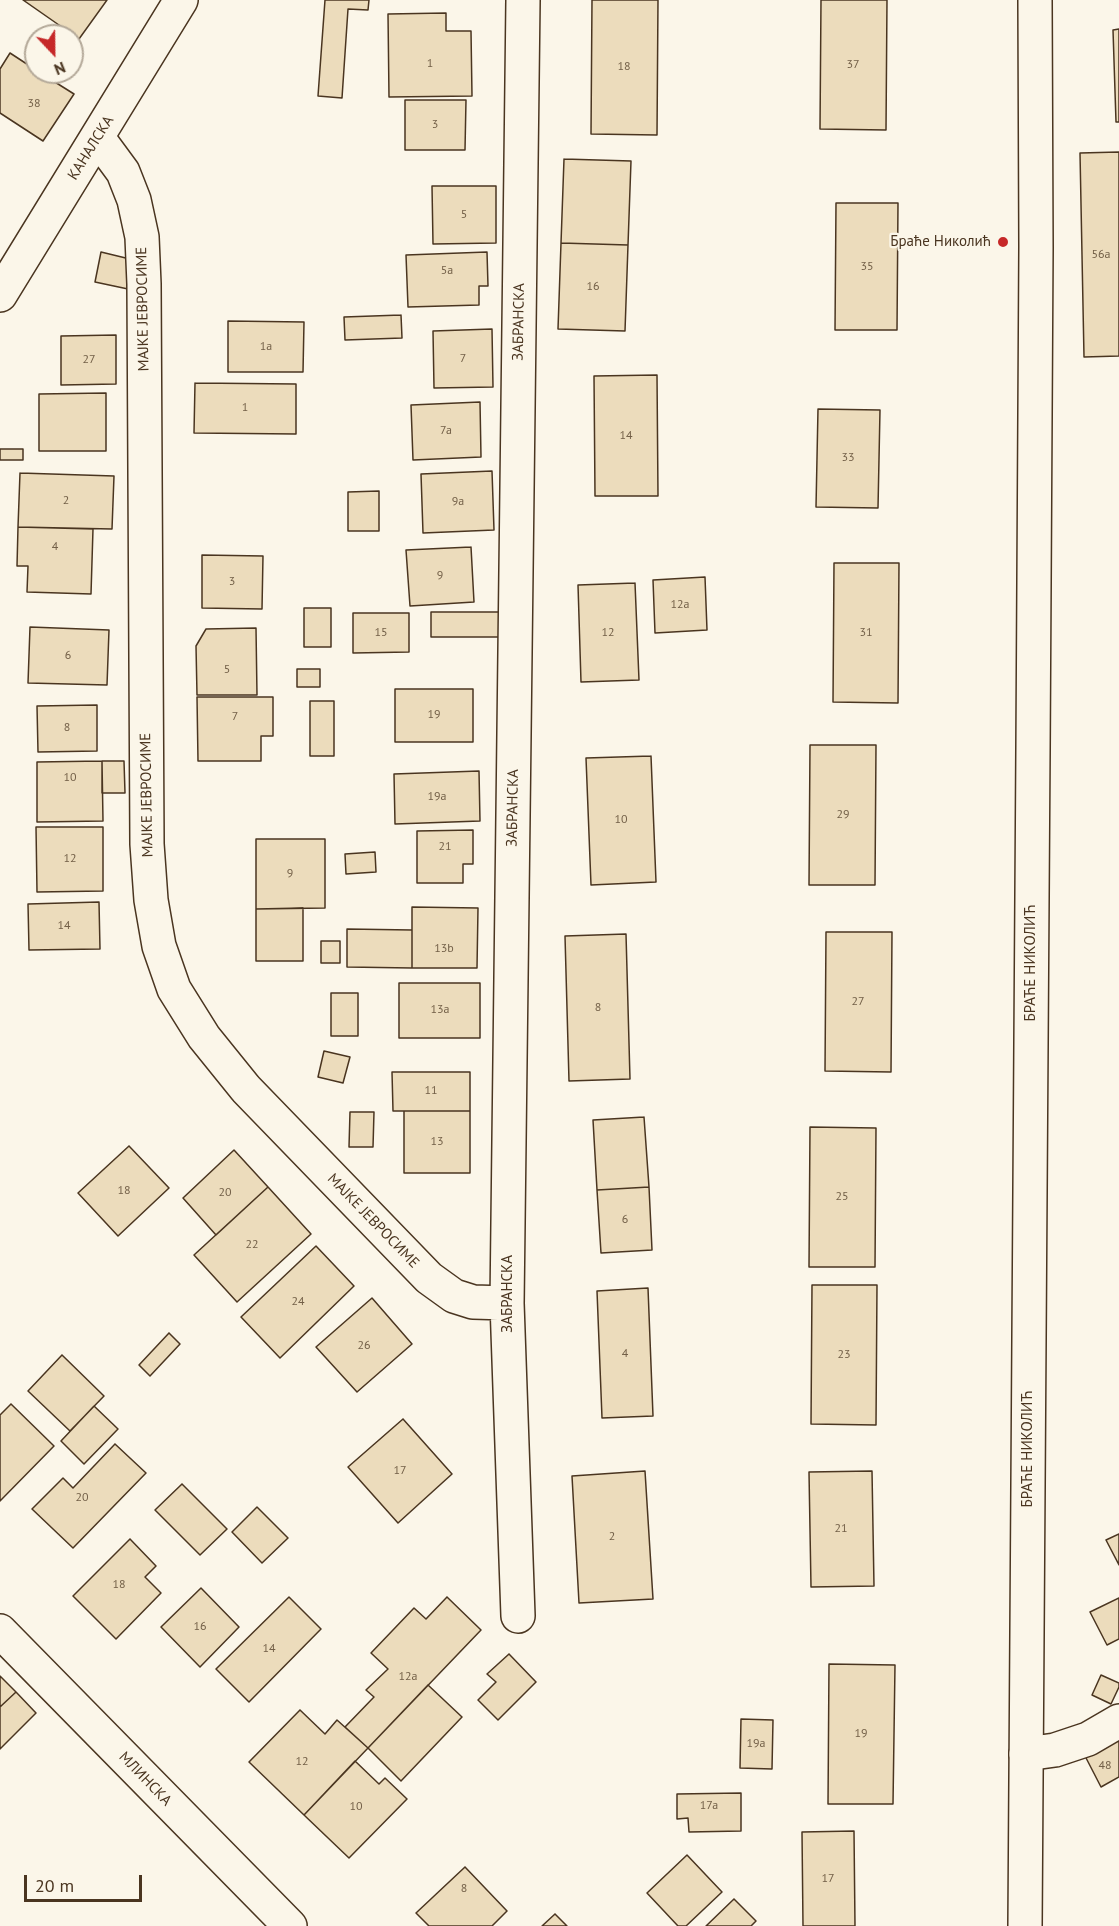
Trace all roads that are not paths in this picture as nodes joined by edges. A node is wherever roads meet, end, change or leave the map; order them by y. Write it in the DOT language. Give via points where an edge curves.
graph roads {
  1 [pos="182,0"];
  2 [pos="523,0"];
  3 [pos="1035,0"];
  4 [pos="98,138"];
  5 [pos="0,296"];
  6 [pos="507,1303"];
  7 [pos="518,1616"];
  8 [pos="0,1631"];
  9 [pos="1119,1721"];
  10 [pos="1026,1754"];
  11 [pos="290,1926"];
  12 [pos="1025,1926"];
  1 -- 4 [label="street, КАНАЛСКА"];
  2 -- 6 [label="street, ЗАБРАНСКА"];
  3 -- 10 [label="street, БРАЋЕ НИКОЛИЋ"];
  4 -- 5 [label="street, КАНАЛСКА"];
  4 -- 6 [label="street, МАЈКЕ ЈЕВРОСИМЕ" via="123,172 135,200 142,237 147,844 159,946 174,989 204,1037 246,1089 429,1278 454,1296 473,1302"];
  6 -- 7 [label="street, ЗАБРАНСКА"];
  8 -- 11 [label="street, МЛИНСКА"];
  9 -- 10 [label="street" via="1088,1739"];
  10 -- 12 [label="street, БРАЋЕ НИКОЛИЋ"];
}
